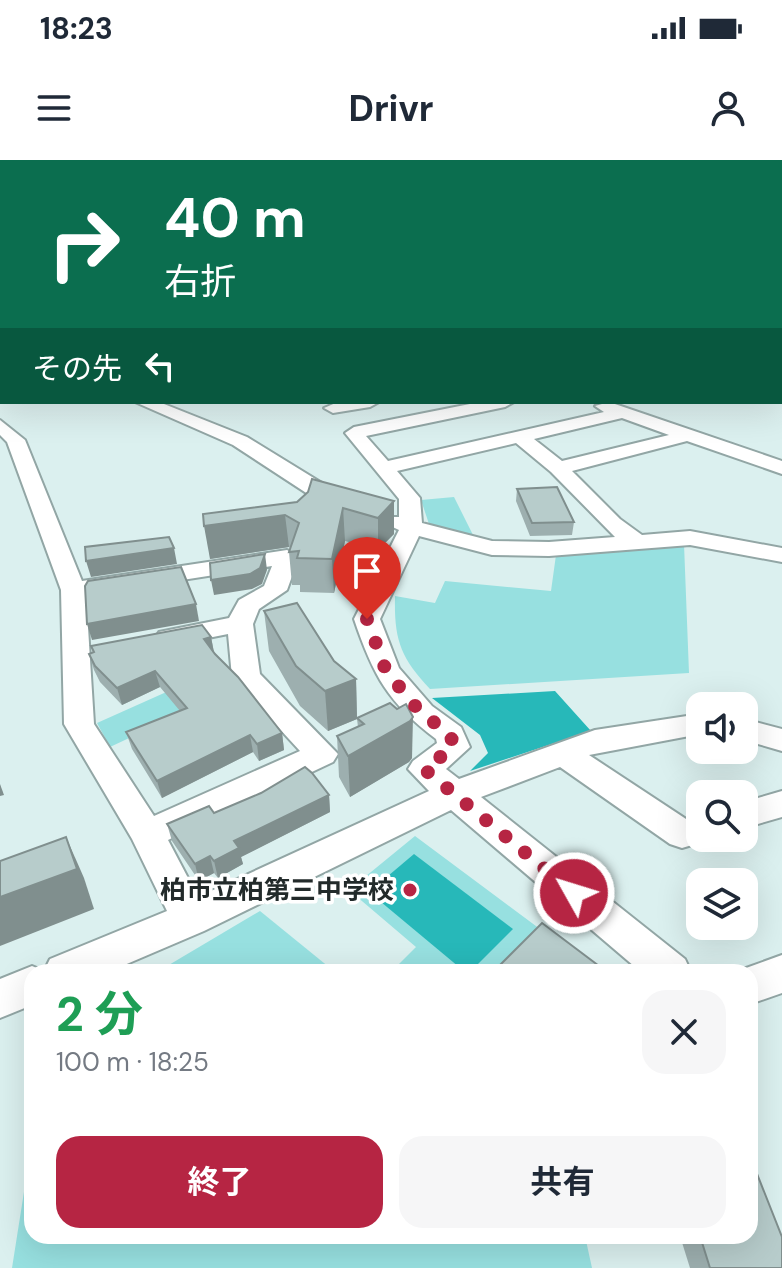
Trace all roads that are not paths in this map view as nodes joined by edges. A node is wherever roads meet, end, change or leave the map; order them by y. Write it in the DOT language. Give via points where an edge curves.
graph roads {
  1 [pos="149,404"];
  2 [pos="358,404"];
  3 [pos="436,404"];
  4 [pos="496,404"];
  5 [pos="600,404"];
  6 [pos="333,408"];
  7 [pos="621,413"];
  8 [pos="450,414"];
  9 [pos="0,425"];
  10 [pos="686,436"];
  11 [pos="520,437"];
  12 [pos="384,468"];
  13 [pos="558,468"];
  14 [pos="782,468"];
  15 [pos="411,529"];
  16 [pos="634,540"];
  17 [pos="782,555"];
  18 [pos="73,590"];
  19 [pos="240,624"];
  20 [pos="137,643"];
  21 [pos="108,649"];
  22 [pos="79,654"];
  23 [pos="686,726"];
  24 [pos="758,733"];
  25 [pos="782,740"];
  26 [pos="563,753"];
  27 [pos="452,795"];
  28 [pos="782,804"];
  29 [pos="758,811"];
  30 [pos="686,833"];
  31 [pos="147,834"];
  32 [pos="190,919"];
  33 [pos="83,964"];
  34 [pos="661,964"];
  35 [pos="782,974"];
  36 [pos="758,982"];
  37 [pos="24,988"];
  38 [pos="0,999"];
  1 -- 15 [label="street" via="240,441 321,494"];
  2 -- 6 [label="street"];
  3 -- 8 [label="street"];
  4 -- 8 [label="street"];
  5 -- 7 [label="street"];
  7 -- 10 [label="street"];
  7 -- 11 [label="street"];
  8 -- 12 [label="street" via="354,433"];
  9 -- 18 [label="street" via="16,440"];
  10 -- 13 [label="street"];
  10 -- 14 [label="street"];
  11 -- 12 [label="street"];
  11 -- 13 [label="street"];
  12 -- 15 [label="street" via="409,498"];
  13 -- 16 [label="street"];
  15 -- 16 [label="street" via="492,548 549,549"];
  15 -- 27 [label="street" via="367,619 386,671 421,713 450,734 454,747 424,769"];
  16 -- 17 [label="street" via="707,540"];
  18 -- 19 [label="street" via="287,557 275,590 248,605"];
  18 -- 22 [label="street"];
  19 -- 20 [label="street"];
  19 -- 31 [label="street" via="246,677 322,754"];
  21 -- 22 [label="street"];
  22 -- 31 [label="street" via="79,724"];
  23 -- 26 [label="street" via="595,741"];
  24 -- 25 [label="street"];
  26 -- 27 [label="street"];
  26 -- 30 [label="street"];
  27 -- 32 [label="street"];
  27 -- 34 [label="street"];
  28 -- 29 [label="street"];
  31 -- 32 [label="street"];
  32 -- 33 [label="street"];
  35 -- 36 [label="street"];
  37 -- 38 [label="street"];
}
